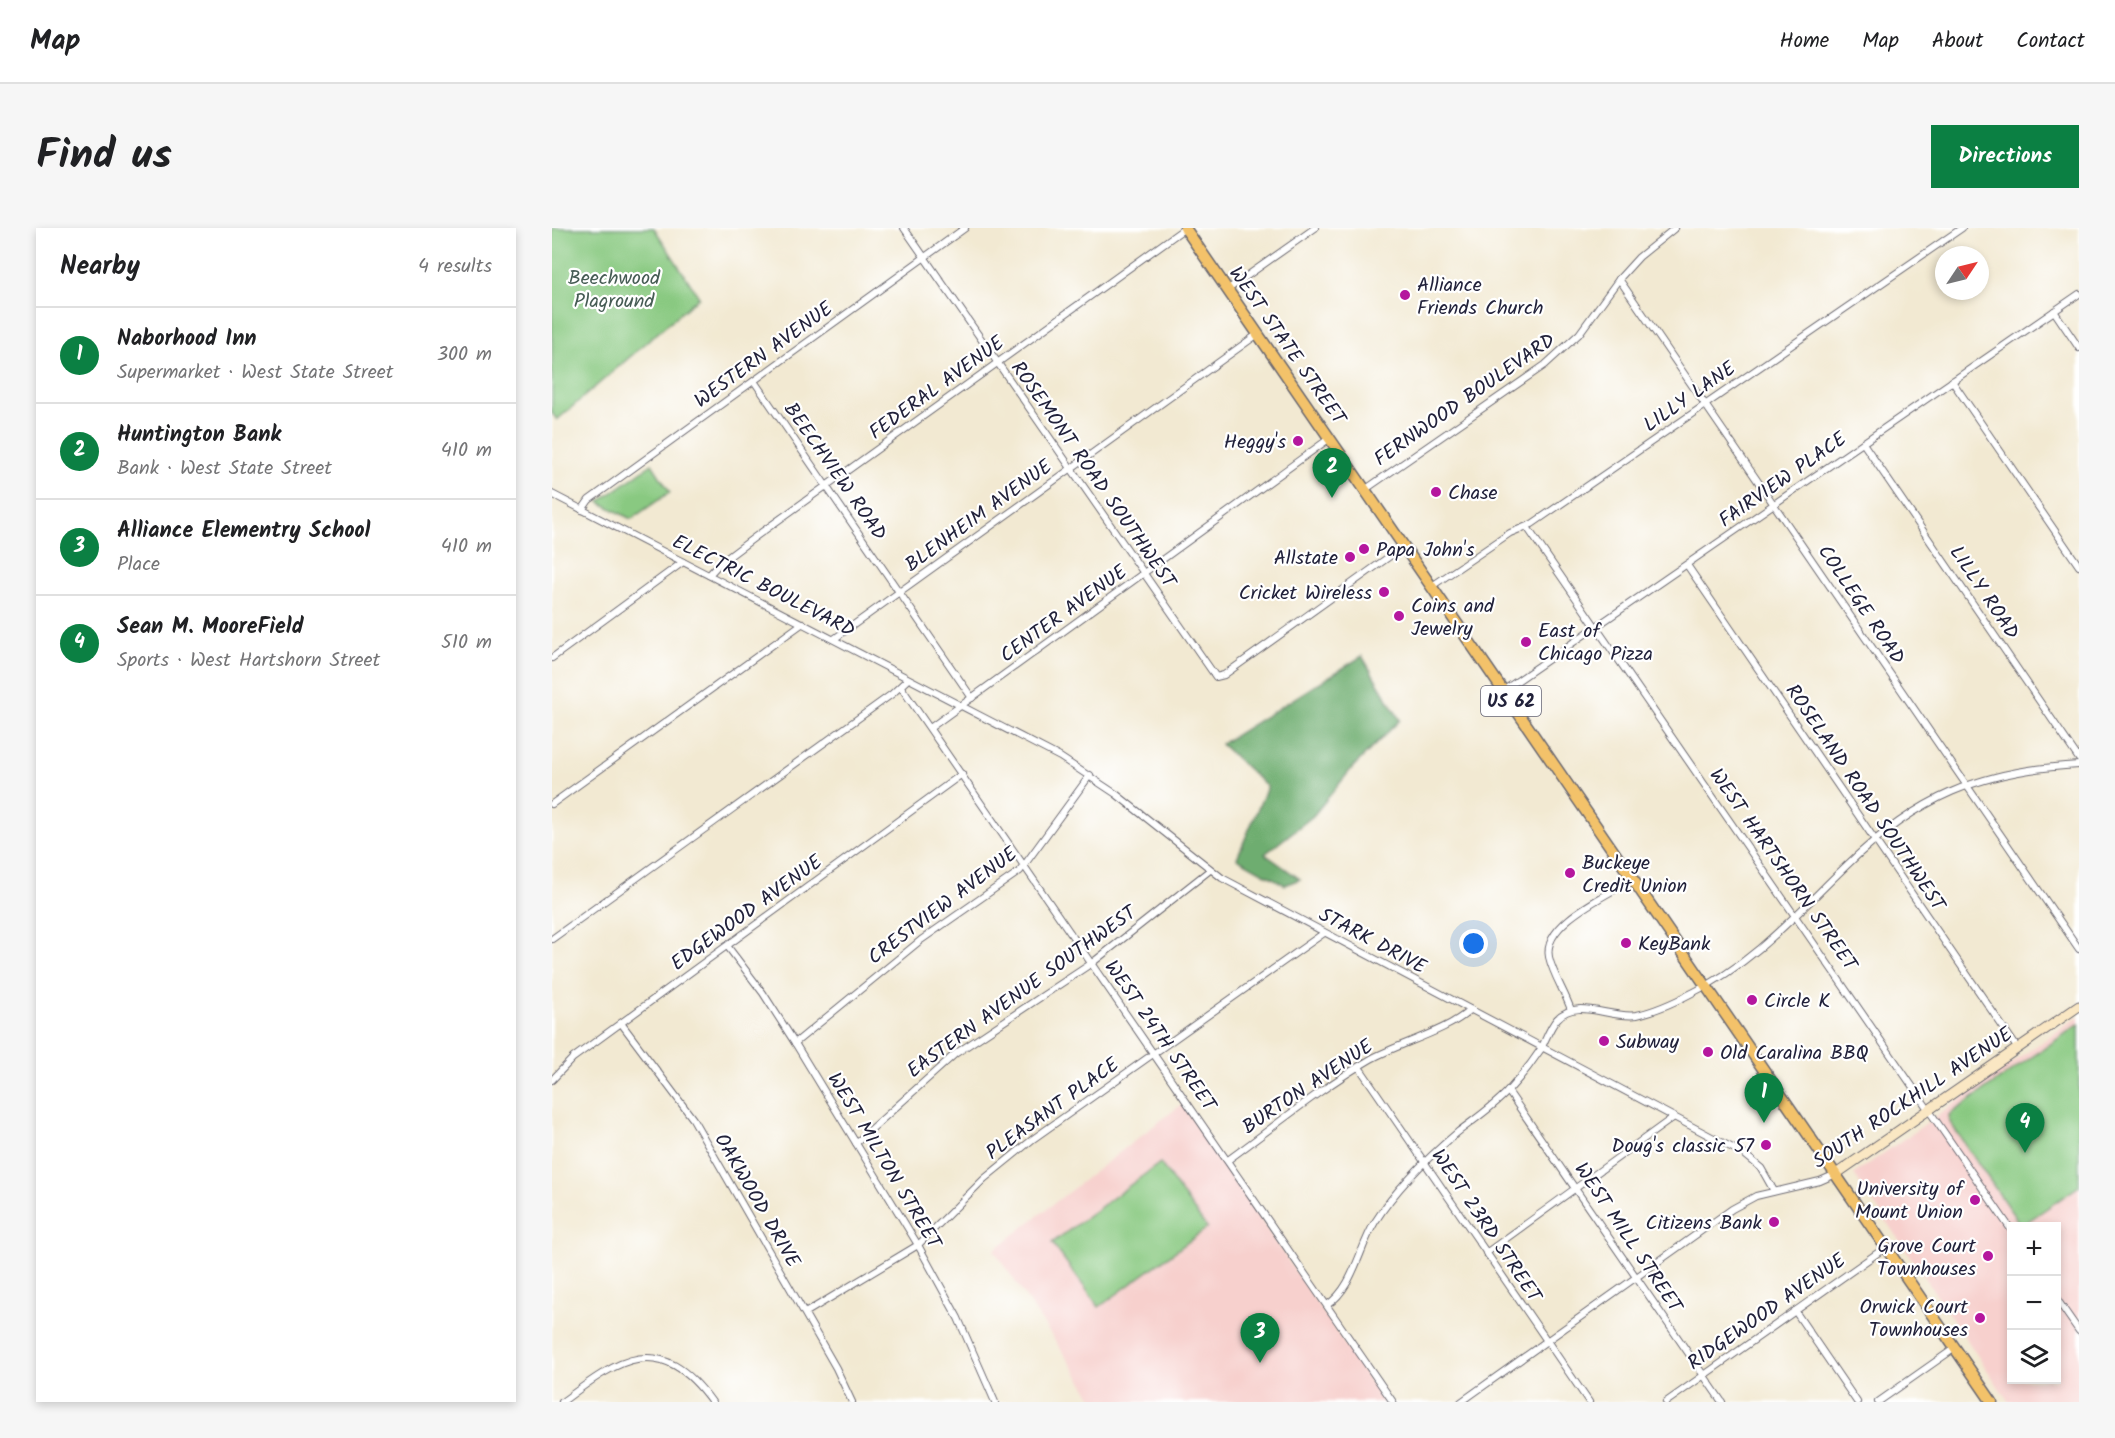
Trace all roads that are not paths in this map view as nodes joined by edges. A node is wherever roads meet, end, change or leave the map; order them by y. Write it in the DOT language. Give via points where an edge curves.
graph roads {
  1 [pos="904,228"];
  2 [pos="965,228"];
  3 [pos="1185,228"];
  4 [pos="1315,228"];
  5 [pos="1962,228"];
  6 [pos="1672,229"];
  7 [pos="925,258"];
  8 [pos="1619,279"];
  9 [pos="1227,290"];
  10 [pos="2079,294"];
  11 [pos="2054,311"];
  12 [pos="1258,334"];
  13 [pos="2079,348"];
  14 [pos="998,363"];
  15 [pos="754,381"];
  16 [pos="1952,381"];
  17 [pos="1706,404"];
  18 [pos="1330,438"];
  19 [pos="1863,443"];
  20 [pos="1071,469"];
  21 [pos="827,486"];
  22 [pos="1366,489"];
  23 [pos="552,494"];
  24 [pos="1774,505"];
  25 [pos="582,510"];
  26 [pos="1527,527"];
  27 [pos="1404,546"];
  28 [pos="683,562"];
  29 [pos="1687,565"];
  30 [pos="2079,566"];
  31 [pos="709,575"];
  32 [pos="1145,575"];
  33 [pos="1432,586"];
  34 [pos="900,592"];
  35 [pos="803,623"];
  36 [pos="1596,627"];
  37 [pos="834,639"];
  38 [pos="552,658"];
  39 [pos="908,679"];
  40 [pos="901,687"];
  41 [pos="1504,690"];
  42 [pos="972,698"];
  43 [pos="962,706"];
  44 [pos="930,728"];
  45 [pos="2079,759"];
  46 [pos="2079,765"];
  47 [pos="962,774"];
  48 [pos="1090,775"];
  49 [pos="1966,785"];
  50 [pos="552,804"];
  51 [pos="1875,841"];
  52 [pos="1025,866"];
  53 [pos="1210,870"];
  54 [pos="1633,879"];
  55 [pos="1796,916"];
  56 [pos="1324,933"];
  57 [pos="553,935"];
  58 [pos="728,946"];
  59 [pos="2079,948"];
  60 [pos="1092,963"];
  61 [pos="1707,986"];
  62 [pos="2079,1006"];
  63 [pos="1470,1010"];
  64 [pos="1570,1010"];
  65 [pos="621,1023"];
  66 [pos="795,1043"];
  67 [pos="1541,1048"];
  68 [pos="2018,1049"];
  69 [pos="1154,1054"];
  70 [pos="1359,1066"];
  71 [pos="552,1080"];
  72 [pos="1508,1091"];
  73 [pos="1928,1110"];
  74 [pos="1674,1117"];
  75 [pos="856,1143"];
  76 [pos="1228,1160"];
  77 [pos="1424,1162"];
  78 [pos="1836,1174"];
  79 [pos="1576,1188"];
  80 [pos="1774,1191"];
  81 [pos="2007,1224"];
  82 [pos="918,1245"];
  83 [pos="1886,1247"];
  84 [pos="1486,1253"];
  85 [pos="1636,1277"];
  86 [pos="1327,1305"];
  87 [pos="2061,1305"];
  88 [pos="1795,1311"];
  89 [pos="805,1313"];
  90 [pos="2079,1331"];
  91 [pos="1546,1341"];
  92 [pos="1955,1347"];
  93 [pos="1704,1375"];
  94 [pos="562,1402"];
  95 [pos="712,1402"];
  96 [pos="852,1402"];
  97 [pos="995,1402"];
  98 [pos="1393,1402"];
  99 [pos="1461,1402"];
  100 [pos="1589,1402"];
  101 [pos="1666,1402"];
  102 [pos="1722,1402"];
  103 [pos="1857,1402"];
  104 [pos="1878,1402"];
  105 [pos="1992,1402"];
  1 -- 7 [label="street, ROSEMONT ROAD SOUTHWEST"];
  2 -- 7 [label="street, WESTERN AVENUE"];
  3 -- 9 [label="highway, WEST STATE STREET / US 62"];
  3 -- 14 [label="street, FEDERAL AVENUE"];
  4 -- 9 [label="street"];
  5 -- 17 [label="street, LILLY LANE"];
  6 -- 8 [label="street, FERNWOOD BOULEVARD"];
  7 -- 14 [label="street, ROSEMONT ROAD SOUTHWEST"];
  7 -- 15 [label="street, WESTERN AVENUE"];
  8 -- 17 [label="street, COLLEGE ROAD"];
  8 -- 22 [label="street, FERNWOOD BOULEVARD" via="1579,334 1552,360"];
  9 -- 12 [label="highway, WEST STATE STREET / US 62"];
  10 -- 11 [label="street, FAIRVIEW PLACE"];
  11 -- 13 [label="street"];
  11 -- 16 [label="street, FAIRVIEW PLACE"];
  12 -- 18 [label="highway, WEST STATE STREET / US 62"];
  12 -- 20 [label="street, BLENHEIM AVENUE"];
  14 -- 20 [label="street, ROSEMONT ROAD SOUTHWEST"];
  14 -- 21 [label="street, FEDERAL AVENUE"];
  15 -- 21 [label="street, BEECHVIEW ROAD"];
  15 -- 25 [label="street, WESTERN AVENUE" via="589,500"];
  16 -- 19 [label="street, FAIRVIEW PLACE"];
  16 -- 30 [label="street"];
  17 -- 24 [label="street, COLLEGE ROAD"];
  17 -- 26 [label="street, LILLY LANE"];
  18 -- 22 [label="highway, WEST STATE STREET / US 62"];
  18 -- 32 [label="street, CENTER AVENUE"];
  19 -- 24 [label="street, FAIRVIEW PLACE"];
  19 -- 45 [label="street, LILLY ROAD"];
  20 -- 32 [label="street, ROSEMONT ROAD SOUTHWEST"];
  20 -- 34 [label="street, BLENHEIM AVENUE"];
  21 -- 31 [label="street, FEDERAL AVENUE"];
  21 -- 34 [label="street, BEECHVIEW ROAD"];
  22 -- 27 [label="highway, WEST STATE STREET / US 62"];
  23 -- 25 [label="street, ELECTRIC BOULEVARD"];
  24 -- 29 [label="street, FAIRVIEW PLACE"];
  24 -- 49 [label="street, COLLEGE ROAD"];
  25 -- 28 [label="street, ELECTRIC BOULEVARD"];
  26 -- 33 [label="street, LILLY LANE" via="1511,533"];
  26 -- 36 [label="street, WEST HARTSHORN STREET"];
  27 -- 32 [label="street, ROSEMONT ROAD SOUTHWEST" via="1218,677"];
  27 -- 33 [label="highway, WEST STATE STREET / US 62"];
  28 -- 31 [label="street, ELECTRIC BOULEVARD"];
  28 -- 38 [label="street"];
  29 -- 36 [label="street, FAIRVIEW PLACE"];
  29 -- 51 [label="street, ROSELAND ROAD SOUTHWEST"];
  31 -- 35 [label="street, ELECTRIC BOULEVARD"];
  32 -- 42 [label="street, CENTER AVENUE"];
  33 -- 41 [label="highway, WEST STATE STREET / US 62"];
  34 -- 37 [label="street, BLENHEIM AVENUE"];
  34 -- 42 [label="street, BEECHVIEW ROAD"];
  35 -- 37 [label="street, ELECTRIC BOULEVARD"];
  35 -- 50 [label="street"];
  36 -- 41 [label="street, FAIRVIEW PLACE"];
  36 -- 55 [label="street, WEST HARTSHORN STREET"];
  37 -- 39 [label="street, ELECTRIC BOULEVARD"];
  39 -- 40 [label="street"];
  39 -- 43 [label="street, ELECTRIC BOULEVARD"];
  40 -- 44 [label="street, WEST 24TH STREET"];
  40 -- 57 [label="street"];
  41 -- 54 [label="highway, WEST STATE STREET / US 62"];
  42 -- 43 [label="street, CENTER AVENUE"];
  43 -- 44 [label="street, CENTER AVENUE"];
  43 -- 48 [label="street, STARK DRIVE"];
  44 -- 47 [label="street, WEST 24TH STREET"];
  46 -- 49 [label="street" via="2015,771"];
  47 -- 52 [label="street, WEST 24TH STREET"];
  47 -- 58 [label="street, EDGEWOOD AVENUE"];
  48 -- 52 [label="street, CRESTVIEW AVENUE"];
  48 -- 53 [label="street, STARK DRIVE"];
  49 -- 51 [label="street" via="1925,806"];
  49 -- 59 [label="street, COLLEGE ROAD"];
  51 -- 55 [label="street"];
  51 -- 68 [label="street, ROSELAND ROAD SOUTHWEST"];
  52 -- 60 [label="street, WEST 24TH STREET"];
  52 -- 66 [label="street, CRESTVIEW AVENUE" via="921,940"];
  53 -- 56 [label="street, STARK DRIVE"];
  53 -- 60 [label="street, EASTERN AVENUE SOUTHWEST"];
  54 -- 61 [label="highway, WEST STATE STREET / US 62"];
  54 -- 64 [label="street" via="1552,934 1550,961"];
  55 -- 61 [label="street"];
  55 -- 73 [label="street, WEST HARTSHORN STREET"];
  56 -- 63 [label="street, STARK DRIVE"];
  56 -- 69 [label="street, PLEASANT PLACE"];
  58 -- 65 [label="street, EDGEWOOD AVENUE"];
  58 -- 66 [label="street, WEST MILTON STREET"];
  60 -- 69 [label="street, WEST 24TH STREET"];
  60 -- 75 [label="street, EASTERN AVENUE SOUTHWEST" via="956,1054"];
  61 -- 64 [label="street" via="1635,1015"];
  61 -- 78 [label="highway, WEST STATE STREET / US 62"];
  62 -- 68 [label="street, SOUTH ROCKHILL AVENUE"];
  63 -- 67 [label="street, STARK DRIVE"];
  63 -- 70 [label="street, BURTON AVENUE" via="1457,1021"];
  64 -- 67 [label="street" via="1556,1020"];
  65 -- 71 [label="street, EDGEWOOD AVENUE" via="573,1058"];
  65 -- 89 [label="street, OAKWOOD DRIVE" via="693,1119"];
  66 -- 75 [label="street, WEST MILTON STREET"];
  67 -- 72 [label="street"];
  67 -- 74 [label="street, STARK DRIVE"];
  68 -- 73 [label="street, SOUTH ROCKHILL AVENUE"];
  69 -- 76 [label="street, WEST 24TH STREET"];
  69 -- 82 [label="street, PLEASANT PLACE" via="1006,1161"];
  70 -- 76 [label="street, BURTON AVENUE"];
  70 -- 77 [label="street, WEST 23RD STREET"];
  72 -- 77 [label="street"];
  72 -- 79 [label="street, WEST MILL STREET"];
  73 -- 78 [label="street, SOUTH ROCKHILL AVENUE"];
  73 -- 81 [label="street, WEST HARTSHORN STREET"];
  74 -- 79 [label="street"];
  74 -- 80 [label="street, STARK DRIVE" via="1753,1161"];
  75 -- 82 [label="street, WEST MILTON STREET"];
  76 -- 86 [label="street, WEST 24TH STREET"];
  77 -- 84 [label="street, WEST 23RD STREET"];
  77 -- 86 [label="street" via="1385,1207 1361,1248 1344,1292"];
  78 -- 80 [label="street, SOUTH ROCKHILL AVENUE"];
  78 -- 83 [label="highway, WEST STATE STREET / US 62"];
  79 -- 84 [label="street"];
  79 -- 85 [label="street, WEST MILL STREET"];
  80 -- 85 [label="street, SOUTH ROCKHILL AVENUE" via="1732,1209"];
  82 -- 89 [label="street, PLEASANT PLACE"];
  82 -- 97 [label="street, WEST MILTON STREET" via="958,1318"];
  83 -- 88 [label="street, RIDGEWOOD AVENUE"];
  83 -- 92 [label="highway, WEST STATE STREET / US 62"];
  84 -- 91 [label="street, WEST 23RD STREET"];
  85 -- 91 [label="street, SOUTH ROCKHILL AVENUE"];
  85 -- 93 [label="street, WEST MILL STREET"];
  86 -- 98 [label="street, WEST 24TH STREET"];
  87 -- 90 [label="street"];
  88 -- 93 [label="street, RIDGEWOOD AVENUE"];
  88 -- 103 [label="street"];
  89 -- 96 [label="street, OAKWOOD DRIVE"];
  91 -- 99 [label="street, SOUTH ROCKHILL AVENUE"];
  91 -- 100 [label="street, WEST 23RD STREET"];
  92 -- 104 [label="street"];
  92 -- 105 [label="highway, WEST STATE STREET / US 62"];
  93 -- 101 [label="street, RIDGEWOOD AVENUE"];
  93 -- 102 [label="street, WEST MILL STREET"];
  94 -- 95 [label="street" via="611,1366 639,1358 663,1360 679,1368 697,1382"];
}
